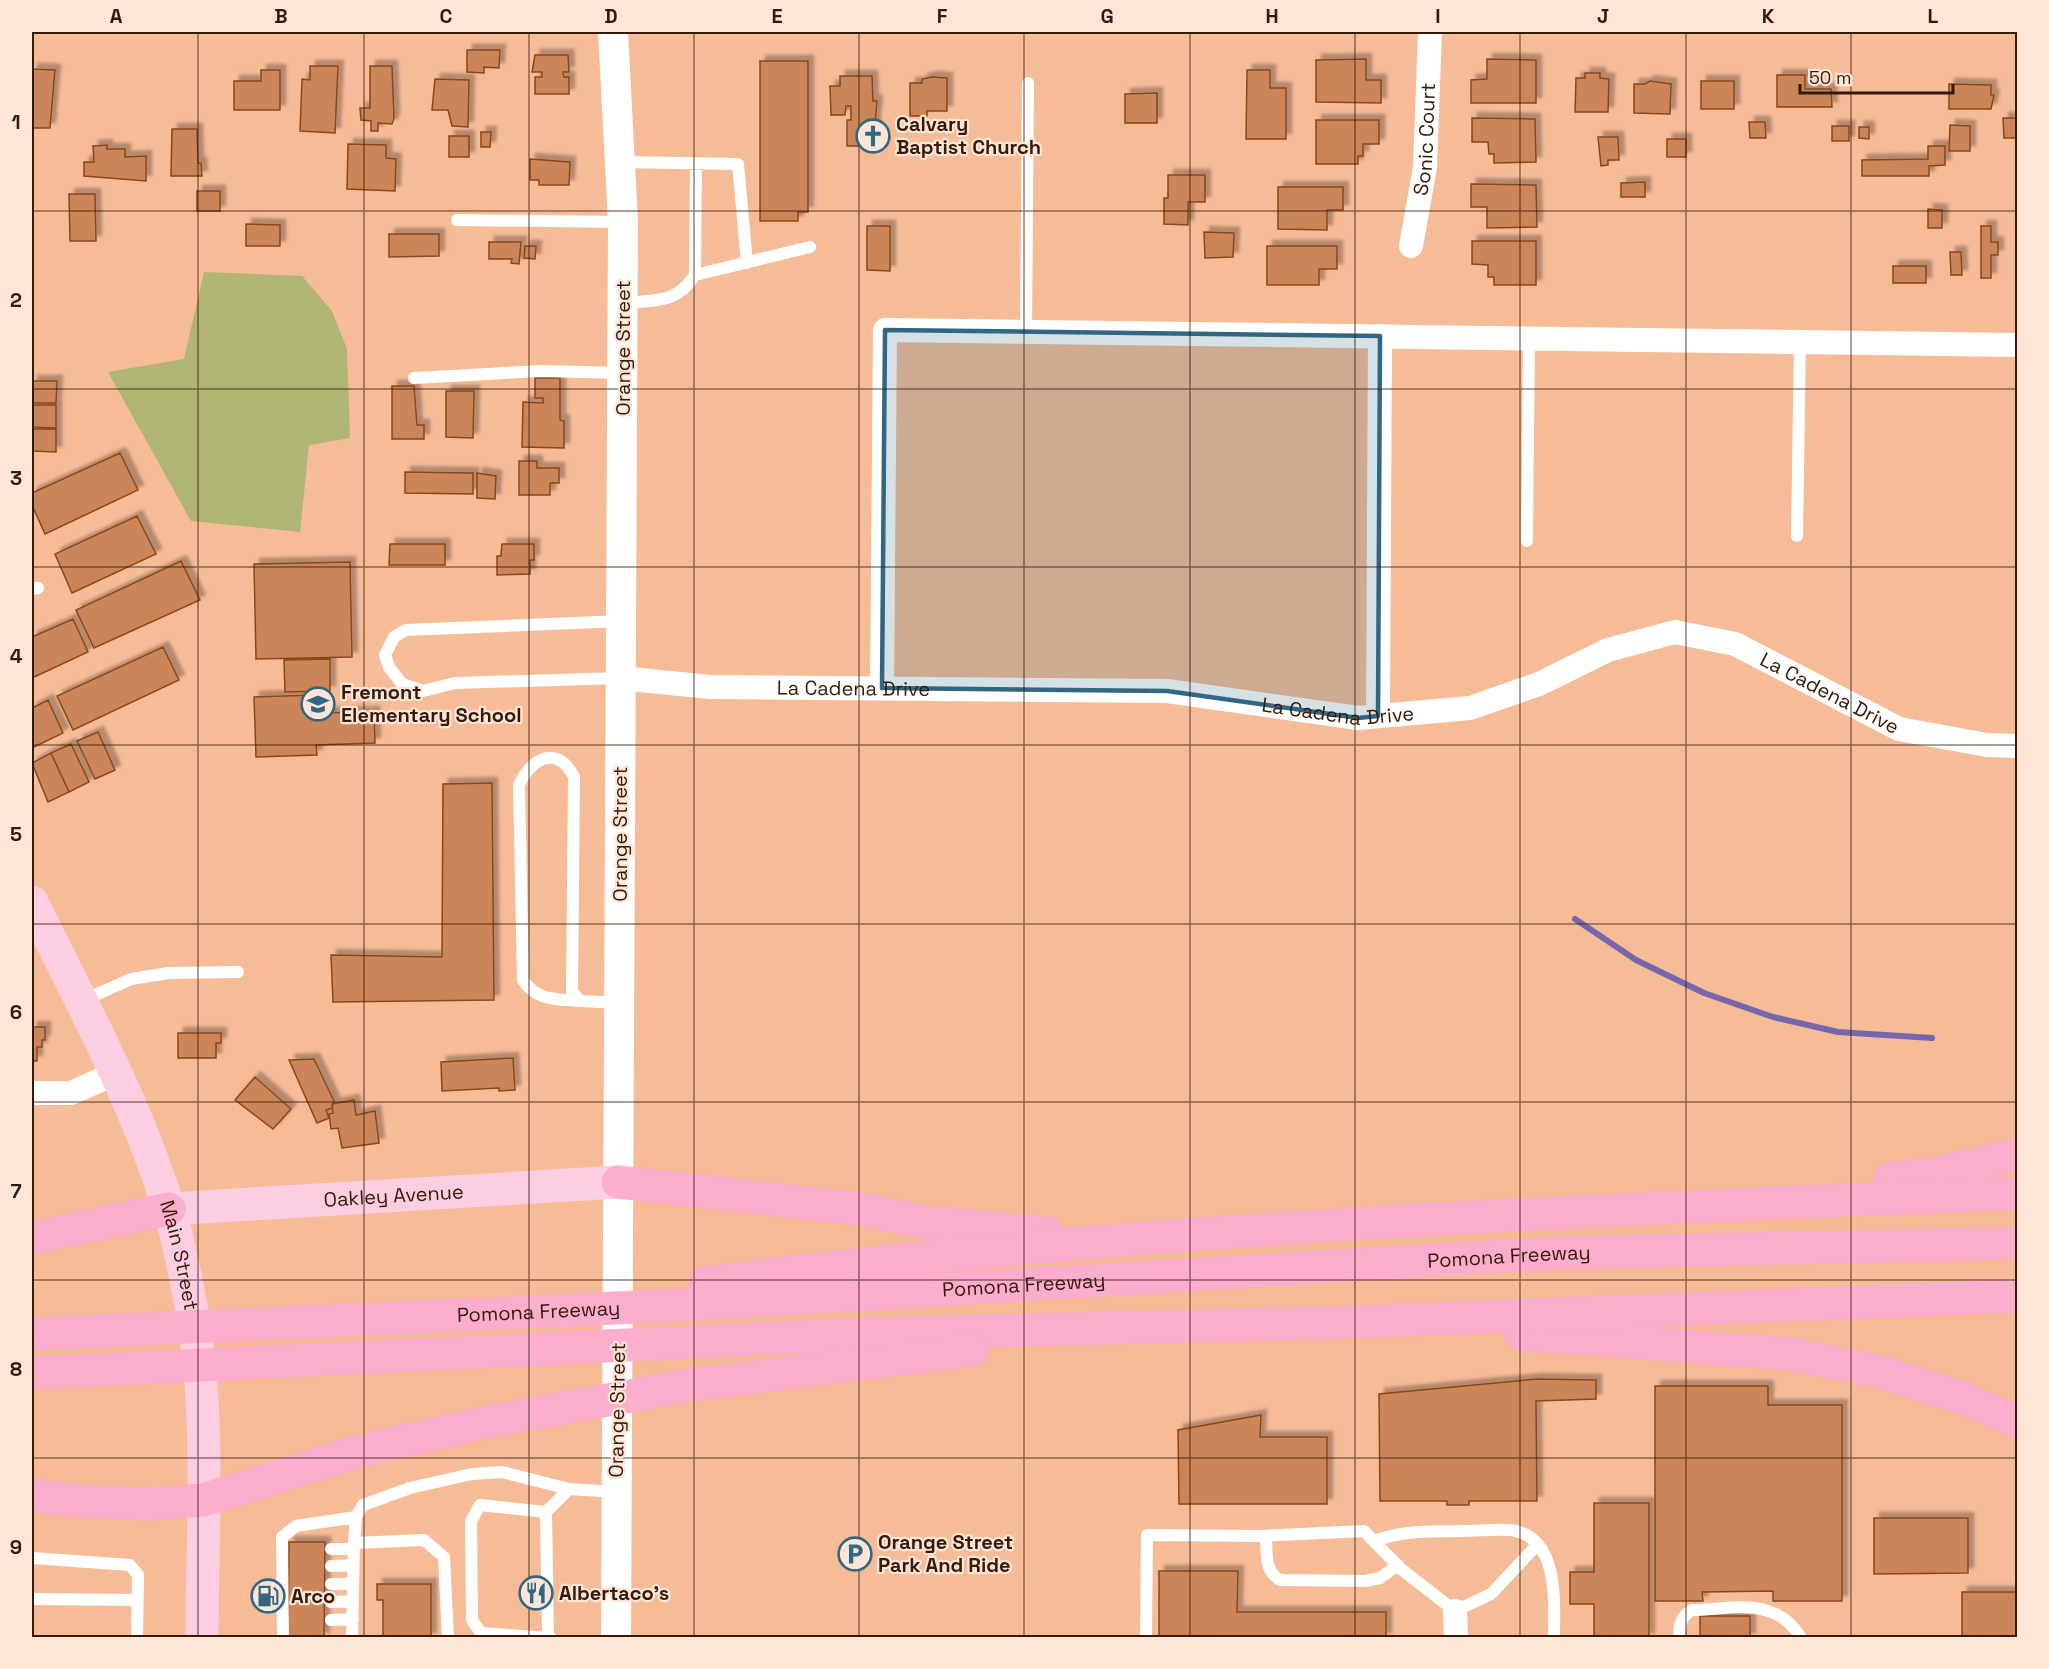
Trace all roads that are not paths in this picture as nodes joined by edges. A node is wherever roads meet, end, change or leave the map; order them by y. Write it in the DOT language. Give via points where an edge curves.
graph roads {
  1 [pos="613,32"];
  2 [pos="1430,32"];
  3 [pos="1028,83"];
  4 [pos="621,162"];
  5 [pos="696,164"];
  6 [pos="458,220"];
  7 [pos="623,222"];
  8 [pos="1411,246"];
  9 [pos="810,247"];
  10 [pos="747,263"];
  11 [pos="695,275"];
  12 [pos="623,303"];
  13 [pos="1026,332"];
  14 [pos="1380,336"];
  15 [pos="1529,338"];
  16 [pos="1800,342"];
  17 [pos="2018,345"];
  18 [pos="623,373"];
  19 [pos="414,378"];
  20 [pos="1797,536"];
  21 [pos="1527,541"];
  22 [pos="621,621"];
  23 [pos="620,678"];
  24 [pos="882,688"];
  25 [pos="1378,716"];
  26 [pos="2018,746"];
  27 [pos="32,902"];
  28 [pos="238,972"];
  29 [pos="81,1001"];
  30 [pos="580,1001"];
  31 [pos="619,1003"];
  32 [pos="116,1073"];
  33 [pos="32,1093"];
  34 [pos="2018,1154"];
  35 [pos="618,1182"];
  36 [pos="2018,1193"];
  37 [pos="169,1209"];
  38 [pos="1633,1209"];
  39 [pos="1228,1232"];
  40 [pos="32,1238"];
  41 [pos="2018,1243"];
  42 [pos="2018,1296"];
  43 [pos="456,1317"];
  44 [pos="1355,1322"];
  45 [pos="1198,1326"];
  46 [pos="32,1335"];
  47 [pos="32,1373"];
  48 [pos="2018,1422"];
  49 [pos="569,1489"];
  50 [pos="616,1492"];
  51 [pos="32,1495"];
  52 [pos="203,1500"];
  53 [pos="546,1512"];
  54 [pos="356,1517"];
  55 [pos="1266,1536"];
  56 [pos="1374,1541"];
  57 [pos="1537,1545"];
  58 [pos="354,1546"];
  59 [pos="331,1549"];
  60 [pos="32,1558"];
  61 [pos="353,1565"];
  62 [pos="1398,1565"];
  63 [pos="331,1566"];
  64 [pos="331,1584"];
  65 [pos="353,1584"];
  66 [pos="32,1599"];
  67 [pos="138,1600"];
  68 [pos="353,1601"];
  69 [pos="331,1602"];
  70 [pos="1455,1611"];
  71 [pos="353,1619"];
  72 [pos="331,1620"];
  73 [pos="550,1637"];
  74 [pos="137,1638"];
  75 [pos="202,1638"];
  76 [pos="283,1638"];
  77 [pos="352,1638"];
  78 [pos="448,1638"];
  79 [pos="616,1638"];
  80 [pos="1146,1638"];
  81 [pos="1456,1638"];
  82 [pos="1554,1638"];
  83 [pos="1679,1638"];
  84 [pos="1801,1638"];
  1 -- 4 [label="street, Orange Street"];
  2 -- 8 [label="street, Sonic Court" via="1425,167"];
  3 -- 13 [label="lane"];
  4 -- 5 [label="lane"];
  4 -- 7 [label="street, Orange Street"];
  5 -- 10 [label="lane" via="738,164"];
  5 -- 11 [label="lane"];
  6 -- 7 [label="lane"];
  7 -- 12 [label="street, Orange Street"];
  9 -- 10 [label="lane"];
  10 -- 11 [label="lane"];
  11 -- 12 [label="lane" via="686,290 674,297"];
  12 -- 18 [label="street, Orange Street"];
  13 -- 14 [label="street"];
  13 -- 24 [label="street" via="885,330"];
  14 -- 15 [label="street"];
  14 -- 25 [label="street"];
  15 -- 16 [label="street"];
  15 -- 21 [label="lane"];
  16 -- 17 [label="street"];
  16 -- 20 [label="lane"];
  18 -- 19 [label="lane" via="540,371"];
  18 -- 22 [label="street, Orange Street"];
  22 -- 23 [label="street, Orange Street"];
  22 -- 23 [label="lane" via="406,630 394,637 385,654 388,667 402,684 423,691 455,683"];
  23 -- 24 [label="street, La Cadena Drive" via="710,687"];
  23 -- 31 [label="street, Orange Street"];
  24 -- 25 [label="street, La Cadena Drive" via="1167,691 1358,718"];
  25 -- 26 [label="street, La Cadena Drive" via="1470,708 1539,684 1608,650 1676,632 1735,644 1899,729 1988,745"];
  27 -- 29 [label="main road, Main Street"];
  28 -- 29 [label="lane" via="169,973 131,979"];
  29 -- 32 [label="main road, Main Street"];
  30 -- 30 [label="lane" via="572,991 574,777 567,764 556,757 539,760 526,770 519,785 523,980 530,991 543,998"];
  30 -- 31 [label="lane"];
  31 -- 35 [label="street, Orange Street"];
  32 -- 33 [label="street" via="71,1093"];
  32 -- 37 [label="main road, Main Street"];
  34 -- 38 [label="highway" via="1928,1175"];
  35 -- 37 [label="main road, Oakley Avenue"];
  35 -- 39 [label="highway" via="867,1210 924,1222 1067,1234"];
  35 -- 50 [label="street, Orange Street"];
  36 -- 38 [label="highway"];
  37 -- 40 [label="highway"];
  37 -- 52 [label="main road, Main Street" via="199,1362"];
  38 -- 39 [label="highway"];
  39 -- 43 [label="highway" via="822,1268"];
  41 -- 43 [label="highway, Pomona Freeway" via="1556,1253"];
  42 -- 44 [label="highway, Pomona Freeway"];
  43 -- 46 [label="highway, Pomona Freeway"];
  44 -- 45 [label="highway, Pomona Freeway"];
  44 -- 48 [label="highway" via="1791,1354 1881,1372 1968,1400"];
  45 -- 47 [label="highway, Pomona Freeway" via="861,1334"];
  45 -- 52 [label="highway" via="691,1385 492,1421 360,1451"];
  49 -- 50 [label="lane"];
  49 -- 53 [label="lane"];
  49 -- 54 [label="lane" via="501,1472 472,1474 410,1488 363,1506"];
  50 -- 79 [label="street, Orange Street"];
  51 -- 52 [label="highway" via="150,1504"];
  52 -- 75 [label="main road, Main Street"];
  53 -- 73 [label="lane"];
  53 -- 73 [label="lane" via="480,1505 471,1521 472,1620 481,1633"];
  54 -- 58 [label="lane"];
  54 -- 76 [label="lane" via="297,1526 282,1537"];
  55 -- 56 [label="lane" via="1352,1530 1365,1531"];
  55 -- 62 [label="lane" via="1268,1568 1280,1580 1365,1581 1380,1578"];
  55 -- 80 [label="lane" via="1148,1535"];
  56 -- 57 [label="lane" via="1396,1533 1512,1530"];
  56 -- 62 [label="lane"];
  57 -- 70 [label="lane" via="1491,1594"];
  57 -- 82 [label="lane" via="1548,1559 1554,1586"];
  58 -- 59 [label="lane"];
  58 -- 61 [label="lane"];
  58 -- 78 [label="lane" via="424,1540 437,1549 444,1557"];
  60 -- 67 [label="lane" via="130,1565 138,1575"];
  61 -- 63 [label="lane"];
  61 -- 65 [label="lane"];
  62 -- 70 [label="lane"];
  64 -- 65 [label="lane"];
  65 -- 68 [label="lane"];
  66 -- 67 [label="lane"];
  67 -- 74 [label="lane"];
  68 -- 69 [label="lane"];
  68 -- 71 [label="lane"];
  70 -- 81 [label="street"];
  71 -- 72 [label="lane"];
  71 -- 77 [label="lane"];
  83 -- 84 [label="lane" via="1685,1614 1692,1610 1763,1607 1793,1623"];
}
